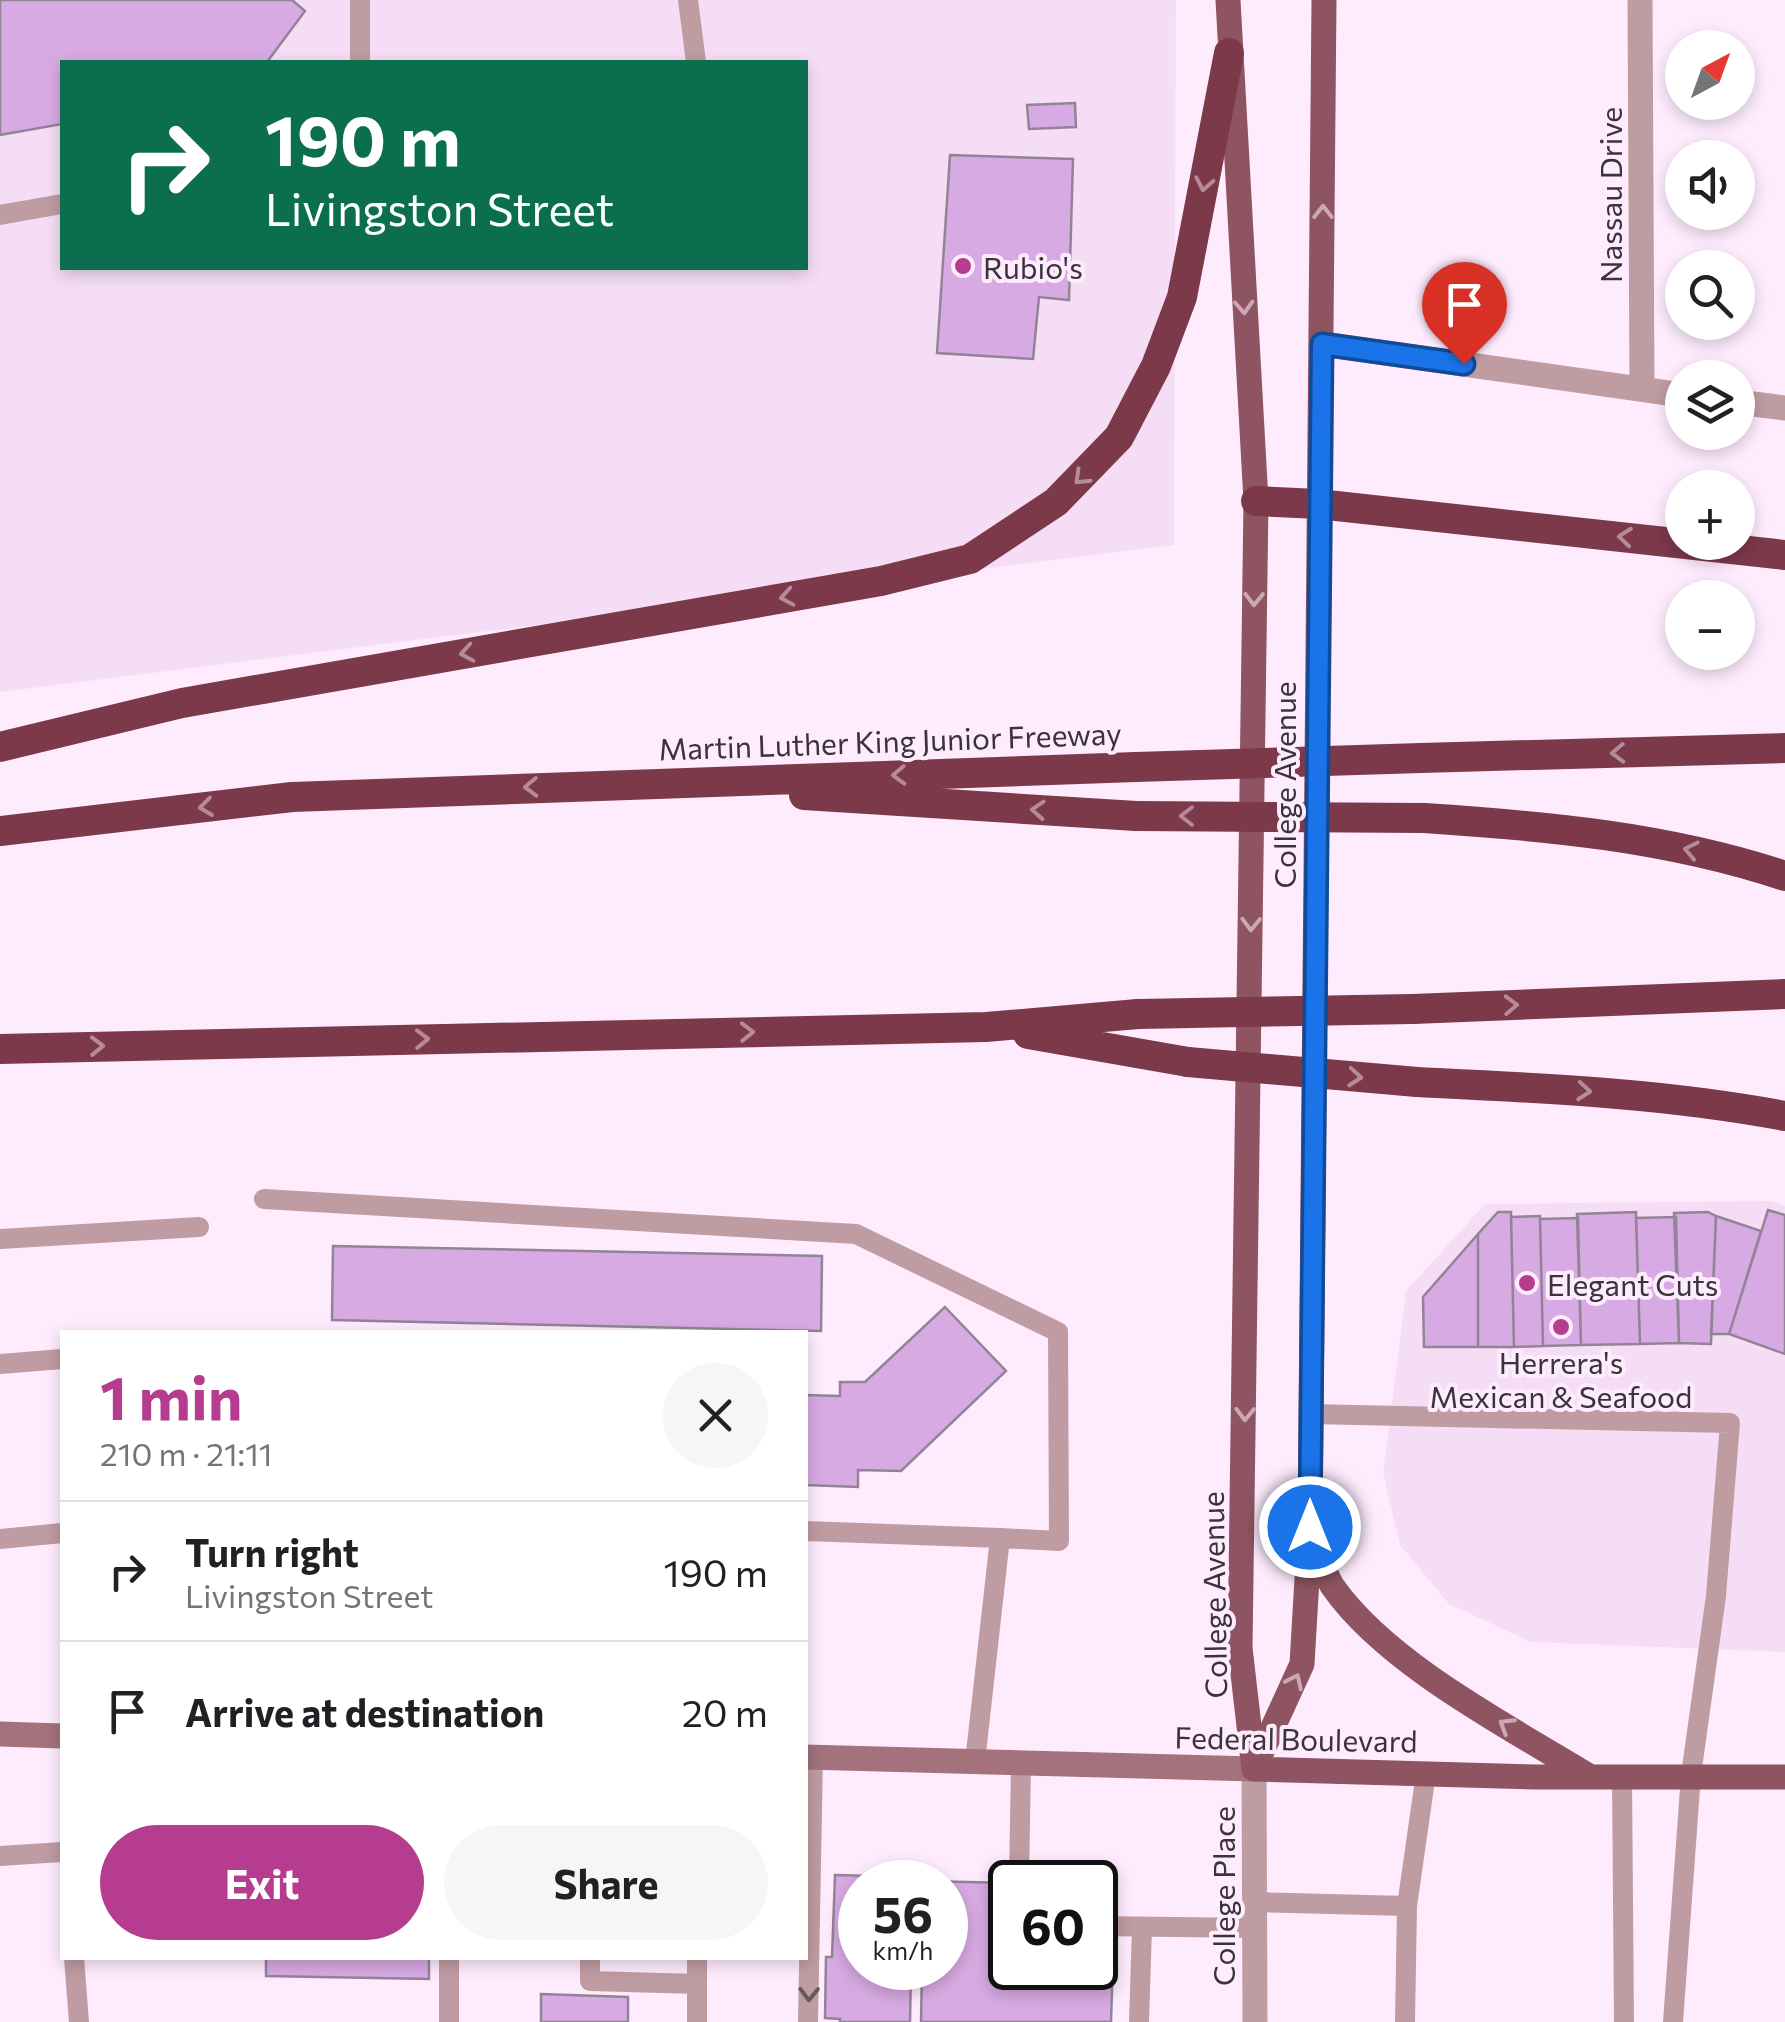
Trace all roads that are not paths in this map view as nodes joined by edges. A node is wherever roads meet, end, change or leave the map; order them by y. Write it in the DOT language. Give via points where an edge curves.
graph roads {
  1 [pos="360,0"];
  2 [pos="688,0"];
  3 [pos="1228,0"];
  4 [pos="1324,0"];
  5 [pos="1640,0"];
  6 [pos="1229,54"];
  7 [pos="360,60"];
  8 [pos="696,60"];
  9 [pos="60,204"];
  10 [pos="0,215"];
  11 [pos="1322,344"];
  12 [pos="1642,389"];
  13 [pos="1665,392"];
  14 [pos="1755,404"];
  15 [pos="1785,408"];
  16 [pos="1256,502"];
  17 [pos="1318,504"];
  18 [pos="1785,555"];
  19 [pos="0,747"];
  20 [pos="1785,748"];
  21 [pos="628,785"];
  22 [pos="0,831"];
  23 [pos="1785,876"];
  24 [pos="1785,994"];
  25 [pos="986,1026"];
  26 [pos="0,1048"];
  27 [pos="1785,1116"];
  28 [pos="264,1200"];
  29 [pos="199,1227"];
  30 [pos="0,1239"];
  31 [pos="60,1359"];
  32 [pos="0,1364"];
  33 [pos="1310,1414"];
  34 [pos="1310,1527"];
  35 [pos="808,1531"];
  36 [pos="60,1533"];
  37 [pos="1000,1538"];
  38 [pos="0,1539"];
  39 [pos="0,1734"];
  40 [pos="60,1736"];
  41 [pos="809,1757"];
  42 [pos="975,1762"];
  43 [pos="1021,1763"];
  44 [pos="1254,1769"];
  45 [pos="1426,1774"];
  46 [pos="1692,1775"];
  47 [pos="1589,1776"];
  48 [pos="1622,1776"];
  49 [pos="1785,1777"];
  50 [pos="60,1852"];
  51 [pos="0,1856"];
  52 [pos="1019,1860"];
  53 [pos="1407,1906"];
  54 [pos="1254,1915"];
  55 [pos="1118,1926"];
  56 [pos="1142,1927"];
  57 [pos="74,1960"];
  58 [pos="449,1960"];
  59 [pos="590,1960"];
  60 [pos="697,1960"];
  61 [pos="697,1984"];
  62 [pos="80,2022"];
  63 [pos="448,2022"];
  64 [pos="697,2022"];
  65 [pos="808,2022"];
  66 [pos="1139,2022"];
  67 [pos="1255,2022"];
  68 [pos="1405,2022"];
  69 [pos="1624,2022"];
  70 [pos="1673,2022"];
  1 -- 7 [label="lane"];
  2 -- 8 [label="lane"];
  3 -- 6 [label="main road, College Avenue"];
  11 -- 4 [label="main road, College Avenue, one-way"];
  5 -- 12 [label="street, Nassau Drive"];
  6 -- 16 [label="main road, College Avenue, one-way"];
  6 -- 19 [label="highway, one-way" via="1182,298 1156,366 1119,437 1094,465 1056,502 970,558 881,580 182,703"];
  9 -- 10 [label="lane"];
  11 -- 12 [label="street"];
  11 -- 17 [label="main road, College Avenue"];
  12 -- 13 [label="street"];
  14 -- 15 [label="street"];
  16 -- 17 [label="highway"];
  16 -- 44 [label="main road, College Avenue, one-way" via="1240,1648"];
  18 -- 17 [label="highway, one-way"];
  17 -- 33 [label="main road, College Avenue"];
  20 -- 21 [label="highway, Martin Luther King Junior Freeway, one-way, bridge"];
  21 -- 22 [label="highway, Martin Luther King Junior Freeway, one-way" via="292,797"];
  23 -- 21 [label="highway, one-way, bridge" via="1616,835 1424,818 1136,816"];
  25 -- 24 [label="highway, one-way, bridge" via="1138,1014"];
  26 -- 25 [label="highway, one-way"];
  25 -- 27 [label="highway, one-way, bridge" via="1188,1062 1699,1101"];
  28 -- 37 [label="lane" via="856,1234 1058,1332 1060,1541"];
  29 -- 30 [label="lane"];
  31 -- 32 [label="lane"];
  33 -- 34 [label="main road, College Avenue"];
  33 -- 46 [label="lane" via="1730,1423"];
  44 -- 34 [label="main road, College Avenue, one-way" via="1302,1664"];
  47 -- 34 [label="main road, one-way" via="1383,1643 1331,1585"];
  35 -- 37 [label="lane"];
  36 -- 38 [label="lane"];
  37 -- 42 [label="lane"];
  39 -- 40 [label="main road"];
  41 -- 42 [label="main road, Federal Boulevard"];
  41 -- 65 [label="lane, one-way"];
  42 -- 43 [label="main road, Federal Boulevard"];
  43 -- 44 [label="main road, Federal Boulevard"];
  43 -- 52 [label="lane"];
  44 -- 45 [label="main road, Federal Boulevard"];
  44 -- 54 [label="street, College Place"];
  45 -- 47 [label="main road, Federal Boulevard"];
  45 -- 53 [label="lane"];
  46 -- 48 [label="main road, Federal Boulevard"];
  46 -- 49 [label="main road, Federal Boulevard"];
  46 -- 70 [label="lane"];
  47 -- 48 [label="main road, Federal Boulevard"];
  48 -- 69 [label="lane"];
  50 -- 51 [label="lane"];
  53 -- 54 [label="lane"];
  53 -- 68 [label="lane"];
  54 -- 56 [label="lane"];
  54 -- 67 [label="street, College Place"];
  55 -- 56 [label="lane"];
  56 -- 66 [label="lane"];
  57 -- 62 [label="lane"];
  58 -- 63 [label="lane"];
  59 -- 61 [label="lane" via="590,1981"];
  60 -- 61 [label="lane"];
  61 -- 64 [label="lane"];
}
